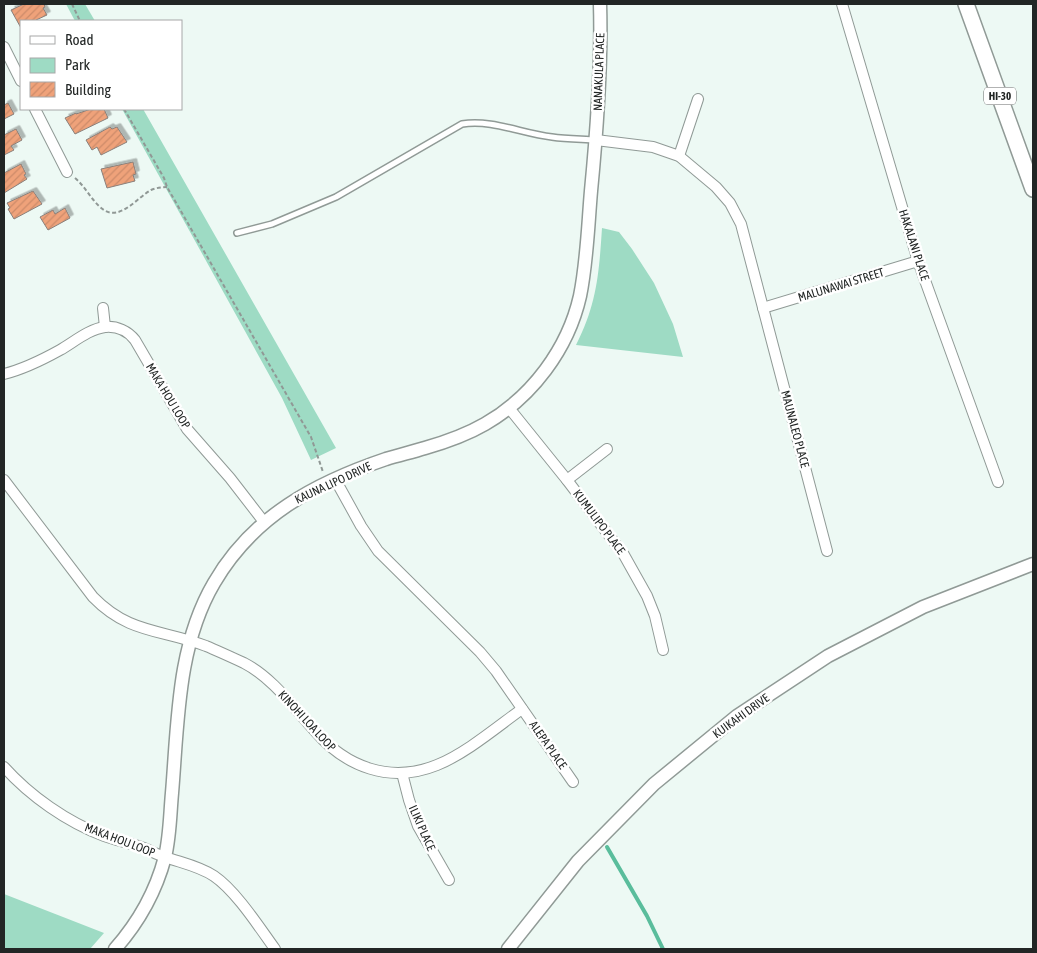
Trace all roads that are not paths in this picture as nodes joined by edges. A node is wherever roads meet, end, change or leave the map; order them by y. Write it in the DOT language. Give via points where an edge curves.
graph roads {
  1 [pos="600,4"];
  2 [pos="842,4"];
  3 [pos="966,4"];
  4 [pos="4,47"];
  5 [pos="20,79"];
  6 [pos="698,99"];
  7 [pos="36,110"];
  8 [pos="596,140"];
  9 [pos="679,156"];
  10 [pos="67,172"];
  11 [pos="1033,189"];
  12 [pos="237,233"];
  13 [pos="918,261"];
  14 [pos="102,308"];
  15 [pos="763,308"];
  16 [pos="105,327"];
  17 [pos="4,374"];
  18 [pos="509,408"];
  19 [pos="606,449"];
  20 [pos="4,480"];
  21 [pos="567,480"];
  22 [pos="332,481"];
  23 [pos="998,482"];
  24 [pos="264,522"];
  25 [pos="827,551"];
  26 [pos="1033,564"];
  27 [pos="190,642"];
  28 [pos="663,650"];
  29 [pos="522,709"];
  30 [pos="4,767"];
  31 [pos="402,773"];
  32 [pos="573,782"];
  33 [pos="165,858"];
  34 [pos="449,880"];
  35 [pos="115,949"];
  36 [pos="275,949"];
  37 [pos="508,949"];
  1 -- 8 [label="street, NANAKULA PLACE"];
  2 -- 13 [label="street, HAKALANI PLACE"];
  3 -- 11 [label="main road, HI-30"];
  4 -- 5 [label="street"];
  6 -- 9 [label="street"];
  7 -- 10 [label="street"];
  8 -- 9 [label="street" via="653,147"];
  8 -- 12 [label="lane" via="551,137 484,123 462,124 336,197 272,224"];
  8 -- 18 [label="street, KAUNA LIPO DRIVE" via="584,275 573,319 564,340 539,379"];
  9 -- 15 [label="street, MAUNALEO PLACE" via="730,203 741,224"];
  13 -- 15 [label="street, MALUNAWAI STREET"];
  13 -- 23 [label="street, HAKALANI PLACE"];
  14 -- 16 [label="street"];
  15 -- 25 [label="street, MAUNALEO PLACE"];
  16 -- 17 [label="street" via="44,359"];
  16 -- 24 [label="street, MAKA HOU LOOP" via="127,332 135,340 187,429"];
  18 -- 21 [label="street, KUMULIPO PLACE"];
  18 -- 22 [label="street, KAUNA LIPO DRIVE" via="466,434 387,459"];
  19 -- 21 [label="street"];
  20 -- 27 [label="street, KINOHI LOA LOOP" via="101,605 133,626"];
  21 -- 28 [label="street, KUMULIPO PLACE" via="640,582 655,616"];
  22 -- 24 [label="street, KAUNA LIPO DRIVE" via="302,496"];
  22 -- 29 [label="street" via="388,563 480,652"];
  24 -- 27 [label="street, KAUNA LIPO DRIVE" via="214,582 200,610"];
  26 -- 37 [label="street, KUIKAHI DRIVE" via="923,607 828,656 737,716 654,784 578,861"];
  27 -- 31 [label="street, KINOHI LOA LOOP" via="257,671 278,689 325,743 344,758 366,768"];
  27 -- 33 [label="street, KAUNA LIPO DRIVE" via="183,669"];
  29 -- 31 [label="street, KINOHI LOA LOOP" via="449,760 426,769"];
  29 -- 32 [label="street, ALEPA PLACE"];
  30 -- 33 [label="street, MAKA HOU LOOP" via="33,794 80,825"];
  31 -- 34 [label="street, ILIKI PLACE" via="418,826"];
  33 -- 35 [label="street, KAUNA LIPO DRIVE" via="138,918"];
  33 -- 36 [label="street, MAKA HOU LOOP" via="196,867 219,880 232,892"];
}
